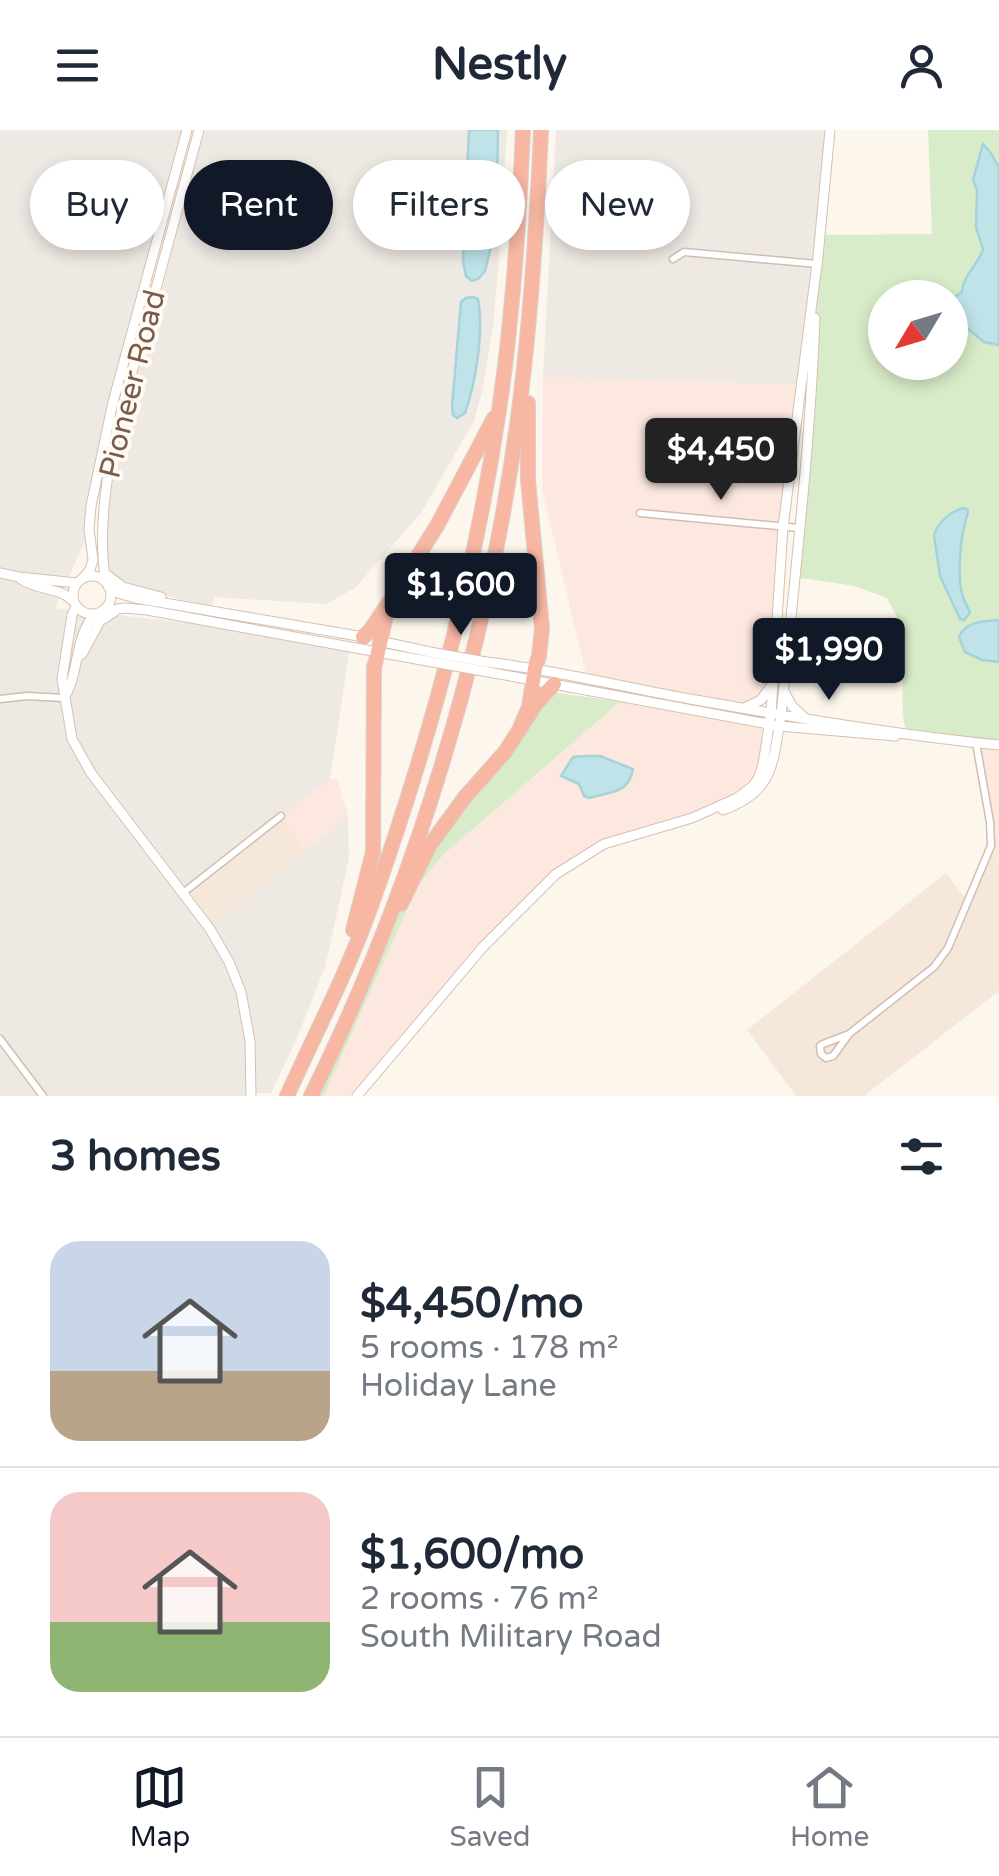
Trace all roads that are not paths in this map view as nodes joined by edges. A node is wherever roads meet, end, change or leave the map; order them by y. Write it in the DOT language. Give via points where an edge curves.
graph roads {
  1 [pos="187,130"];
  2 [pos="199,130"];
  3 [pos="523,130"];
  4 [pos="541,130"];
  5 [pos="830,130"];
  6 [pos="673,259"];
  7 [pos="818,264"];
  8 [pos="532,296"];
  9 [pos="500,409"];
  10 [pos="640,513"];
  11 [pos="783,527"];
  12 [pos="799,528"];
  13 [pos="103,566"];
  14 [pos="0,573"];
  15 [pos="19,577"];
  16 [pos="80,581"];
  17 [pos="107,584"];
  18 [pos="390,601"];
  19 [pos="75,604"];
  20 [pos="187,606"];
  21 [pos="129,609"];
  22 [pos="98,613"];
  23 [pos="363,636"];
  24 [pos="380,647"];
  25 [pos="74,670"];
  26 [pos="534,674"];
  27 [pos="772,683"];
  28 [pos="554,684"];
  29 [pos="783,688"];
  30 [pos="64,698"];
  31 [pos="0,699"];
  32 [pos="742,708"];
  33 [pos="807,719"];
  34 [pos="775,720"];
  35 [pos="520,728"];
  36 [pos="797,728"];
  37 [pos="907,735"];
  38 [pos="976,743"];
  39 [pos="999,745"];
  40 [pos="774,750"];
  41 [pos="281,816"];
  42 [pos="692,818"];
  43 [pos="182,893"];
  44 [pos="343,972"];
  45 [pos="364,981"];
  46 [pos="849,1034"];
  47 [pos="0,1038"];
  48 [pos="43,1096"];
  49 [pos="251,1096"];
  50 [pos="286,1096"];
  51 [pos="311,1096"];
  52 [pos="357,1096"];
  1 -- 16 [label="main road, Pioneer Road" via="112,410 91,506 93,560"];
  2 -- 13 [label="main road, Pioneer Road" via="114,451 103,505"];
  3 -- 9 [label="highway"];
  4 -- 8 [label="highway"];
  5 -- 7 [label="main road"];
  6 -- 7 [label="street" via="684,252"];
  7 -- 11 [label="main road"];
  7 -- 12 [label="main road"];
  8 -- 26 [label="highway" via="526,436 542,628"];
  8 -- 45 [label="highway" via="519,412 481,618 432,793"];
  9 -- 18 [label="highway"];
  9 -- 44 [label="highway" via="473,556 431,720"];
  10 -- 11 [label="street"];
  11 -- 12 [label="street"];
  11 -- 27 [label="main road"];
  12 -- 29 [label="main road"];
  13 -- 17 [label="main road, Pioneer Road"];
  13 -- 20 [label="main road" via="120,586"];
  14 -- 15 [label="main road"];
  15 -- 16 [label="main road"];
  15 -- 19 [label="main road" via="63,592"];
  16 -- 17 [label="main road" via="95,576"];
  16 -- 19 [label="main road"];
  17 -- 20 [label="main road" via="127,596"];
  17 -- 22 [label="main road" via="109,603"];
  18 -- 23 [label="highway"];
  18 -- 24 [label="highway"];
  19 -- 22 [label="main road"];
  19 -- 30 [label="main road"];
  20 -- 23 [label="main road"];
  21 -- 22 [label="main road"];
  21 -- 24 [label="main road"];
  21 -- 25 [label="main road" via="100,621"];
  22 -- 25 [label="main road" via="86,626"];
  23 -- 24 [label="main road"];
  24 -- 26 [label="main road, bridge"];
  24 -- 44 [label="highway" via="372,701 373,852"];
  25 -- 30 [label="main road"];
  26 -- 28 [label="main road"];
  26 -- 32 [label="main road"];
  26 -- 35 [label="highway"];
  27 -- 32 [label="main road" via="761,700"];
  27 -- 34 [label="main road"];
  28 -- 34 [label="main road"];
  28 -- 35 [label="highway"];
  29 -- 33 [label="main road"];
  29 -- 34 [label="main road"];
  30 -- 31 [label="street"];
  30 -- 43 [label="main road" via="72,739 86,765"];
  32 -- 34 [label="main road"];
  33 -- 34 [label="main road"];
  33 -- 37 [label="main road"];
  34 -- 36 [label="main road"];
  34 -- 40 [label="main road"];
  34 -- 42 [label="main road" via="752,787"];
  35 -- 45 [label="highway" via="430,845"];
  36 -- 37 [label="main road"];
  36 -- 40 [label="main road"];
  37 -- 38 [label="main road"];
  38 -- 39 [label="main road"];
  38 -- 46 [label="street" via="991,846 948,948"];
  40 -- 42 [label="main road" via="767,778 752,796"];
  41 -- 43 [label="street"];
  42 -- 52 [label="main road" via="604,844 556,874 482,947"];
  43 -- 49 [label="main road" via="221,946 241,992"];
  44 -- 50 [label="highway"];
  45 -- 51 [label="highway"];
  46 -- 46 [label="street" via="823,1044 823,1056 833,1056"];
  47 -- 48 [label="street"];
}
